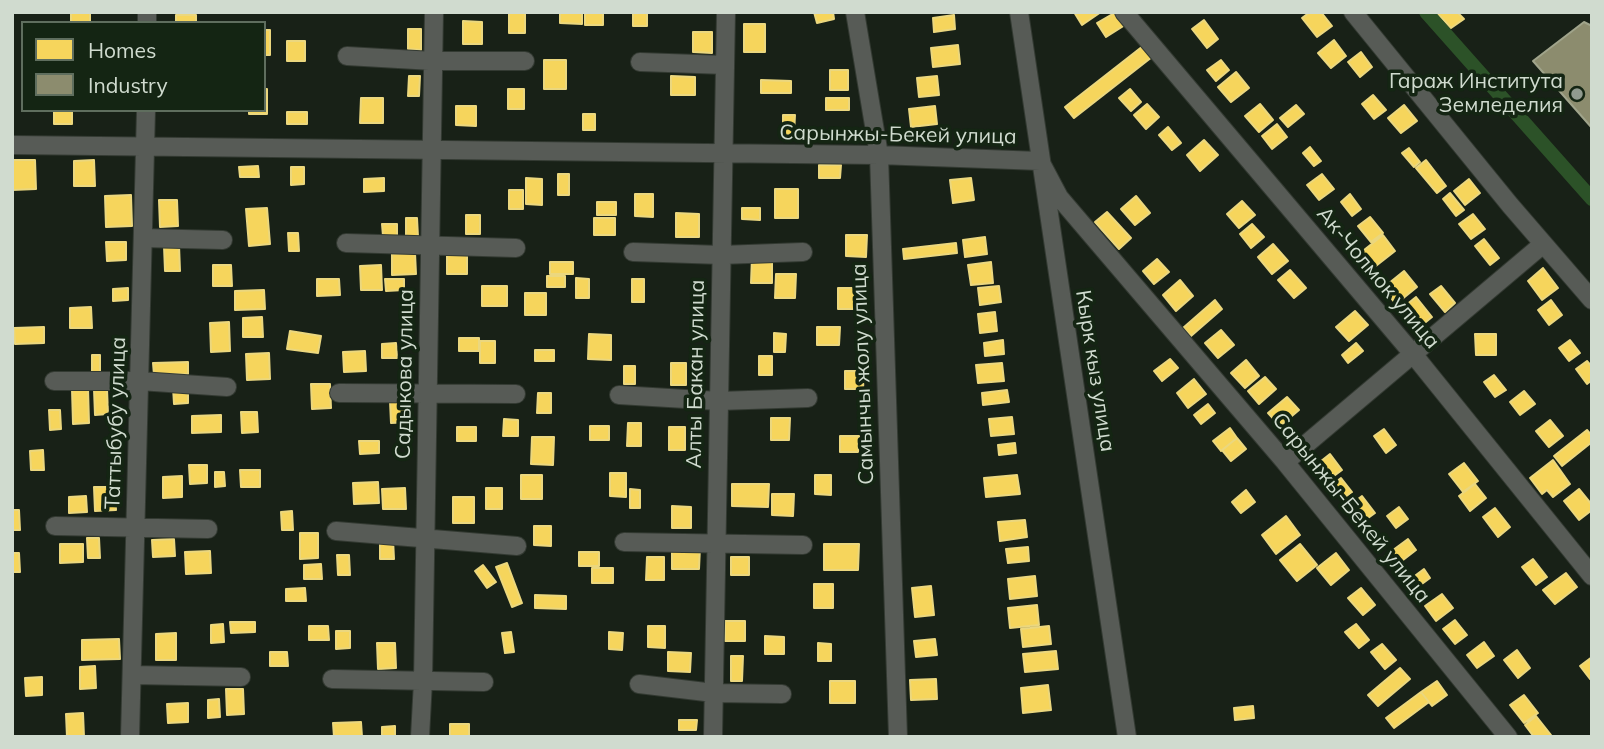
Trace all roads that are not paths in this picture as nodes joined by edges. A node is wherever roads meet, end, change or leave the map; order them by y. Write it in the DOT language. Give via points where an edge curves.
graph roads {
  1 [pos="434,12"];
  2 [pos="726,12"];
  3 [pos="855,12"];
  4 [pos="1019,12"];
  5 [pos="1124,12"];
  6 [pos="1353,12"];
  7 [pos="347,56"];
  8 [pos="433,61"];
  9 [pos="525,61"];
  10 [pos="640,62"];
  11 [pos="725,65"];
  12 [pos="146,112"];
  13 [pos="12,145"];
  14 [pos="146,148"];
  15 [pos="431,149"];
  16 [pos="723,154"];
  17 [pos="879,155"];
  18 [pos="1040,161"];
  19 [pos="143,238"];
  20 [pos="223,240"];
  21 [pos="346,243"];
  22 [pos="1542,245"];
  23 [pos="430,246"];
  24 [pos="516,248"];
  25 [pos="633,252"];
  26 [pos="803,252"];
  27 [pos="721,255"];
  28 [pos="1592,300"];
  29 [pos="1413,354"];
  30 [pos="54,381"];
  31 [pos="140,382"];
  32 [pos="227,387"];
  33 [pos="339,393"];
  34 [pos="428,394"];
  35 [pos="516,394"];
  36 [pos="619,395"];
  37 [pos="808,398"];
  38 [pos="719,401"];
  39 [pos="1285,462"];
  40 [pos="55,526"];
  41 [pos="136,529"];
  42 [pos="208,529"];
  43 [pos="337,531"];
  44 [pos="425,537"];
  45 [pos="624,542"];
  46 [pos="716,544"];
  47 [pos="803,545"];
  48 [pos="517,546"];
  49 [pos="1592,576"];
  50 [pos="132,675"];
  51 [pos="241,677"];
  52 [pos="332,679"];
  53 [pos="423,681"];
  54 [pos="485,682"];
  55 [pos="639,684"];
  56 [pos="714,693"];
  57 [pos="782,694"];
  58 [pos="130,737"];
  59 [pos="420,737"];
  60 [pos="713,737"];
  61 [pos="898,737"];
  62 [pos="1127,737"];
  63 [pos="1508,737"];
  1 -- 8 [label="street, Садыкова улица"];
  2 -- 11 [label="street, Алты Бакан улица"];
  3 -- 17 [label="street, Самынчы жолу улица"];
  4 -- 18 [label="street, Кырк кыз улица"];
  5 -- 29 [label="street, Ак-Чолмок улица"];
  6 -- 22 [label="street"];
  7 -- 8 [label="street"];
  8 -- 9 [label="street"];
  8 -- 15 [label="street, Садыкова улица"];
  10 -- 11 [label="street"];
  11 -- 16 [label="street, Алты Бакан улица"];
  12 -- 14 [label="street, Таттыбубу улица"];
  13 -- 14 [label="street, Сарынжы-Бекей улица"];
  14 -- 15 [label="street, Сарынжы-Бекей улица"];
  14 -- 19 [label="street, Таттыбубу улица"];
  15 -- 16 [label="street, Сарынжы-Бекей улица"];
  15 -- 23 [label="street, Садыкова улица"];
  16 -- 17 [label="street, Сарынжы-Бекей улица"];
  16 -- 27 [label="street, Алты Бакан улица"];
  17 -- 18 [label="street, Сарынжы-Бекей улица"];
  17 -- 61 [label="street, Самынчы жолу улица"];
  18 -- 39 [label="street, Сарынжы-Бекей улица" via="1059,197"];
  18 -- 62 [label="street, Кырк кыз улица"];
  19 -- 20 [label="street"];
  19 -- 31 [label="street, Таттыбубу улица"];
  21 -- 23 [label="street"];
  22 -- 28 [label="street"];
  22 -- 29 [label="street"];
  23 -- 24 [label="street"];
  23 -- 34 [label="street, Садыкова улица"];
  25 -- 27 [label="street"];
  26 -- 27 [label="street"];
  27 -- 38 [label="street, Алты Бакан улица"];
  29 -- 39 [label="street"];
  29 -- 49 [label="street, Ак-Чолмок улица"];
  30 -- 31 [label="street"];
  31 -- 32 [label="street"];
  31 -- 41 [label="street, Таттыбубу улица"];
  33 -- 34 [label="street"];
  34 -- 35 [label="street"];
  34 -- 44 [label="street, Садыкова улица"];
  36 -- 38 [label="street"];
  37 -- 38 [label="street"];
  38 -- 46 [label="street, Алты Бакан улица"];
  39 -- 63 [label="street, Сарынжы-Бекей улица"];
  40 -- 41 [label="street"];
  41 -- 42 [label="street"];
  41 -- 50 [label="street, Таттыбубу улица"];
  43 -- 44 [label="street"];
  44 -- 48 [label="street"];
  44 -- 53 [label="street, Садыкова улица"];
  45 -- 46 [label="street"];
  46 -- 47 [label="street"];
  46 -- 56 [label="street, Алты Бакан улица"];
  50 -- 51 [label="street"];
  50 -- 58 [label="street, Таттыбубу улица"];
  52 -- 53 [label="street"];
  53 -- 54 [label="street"];
  53 -- 59 [label="street, Садыкова улица"];
  55 -- 56 [label="street"];
  56 -- 57 [label="street"];
  56 -- 60 [label="street, Алты Бакан улица"];
}
